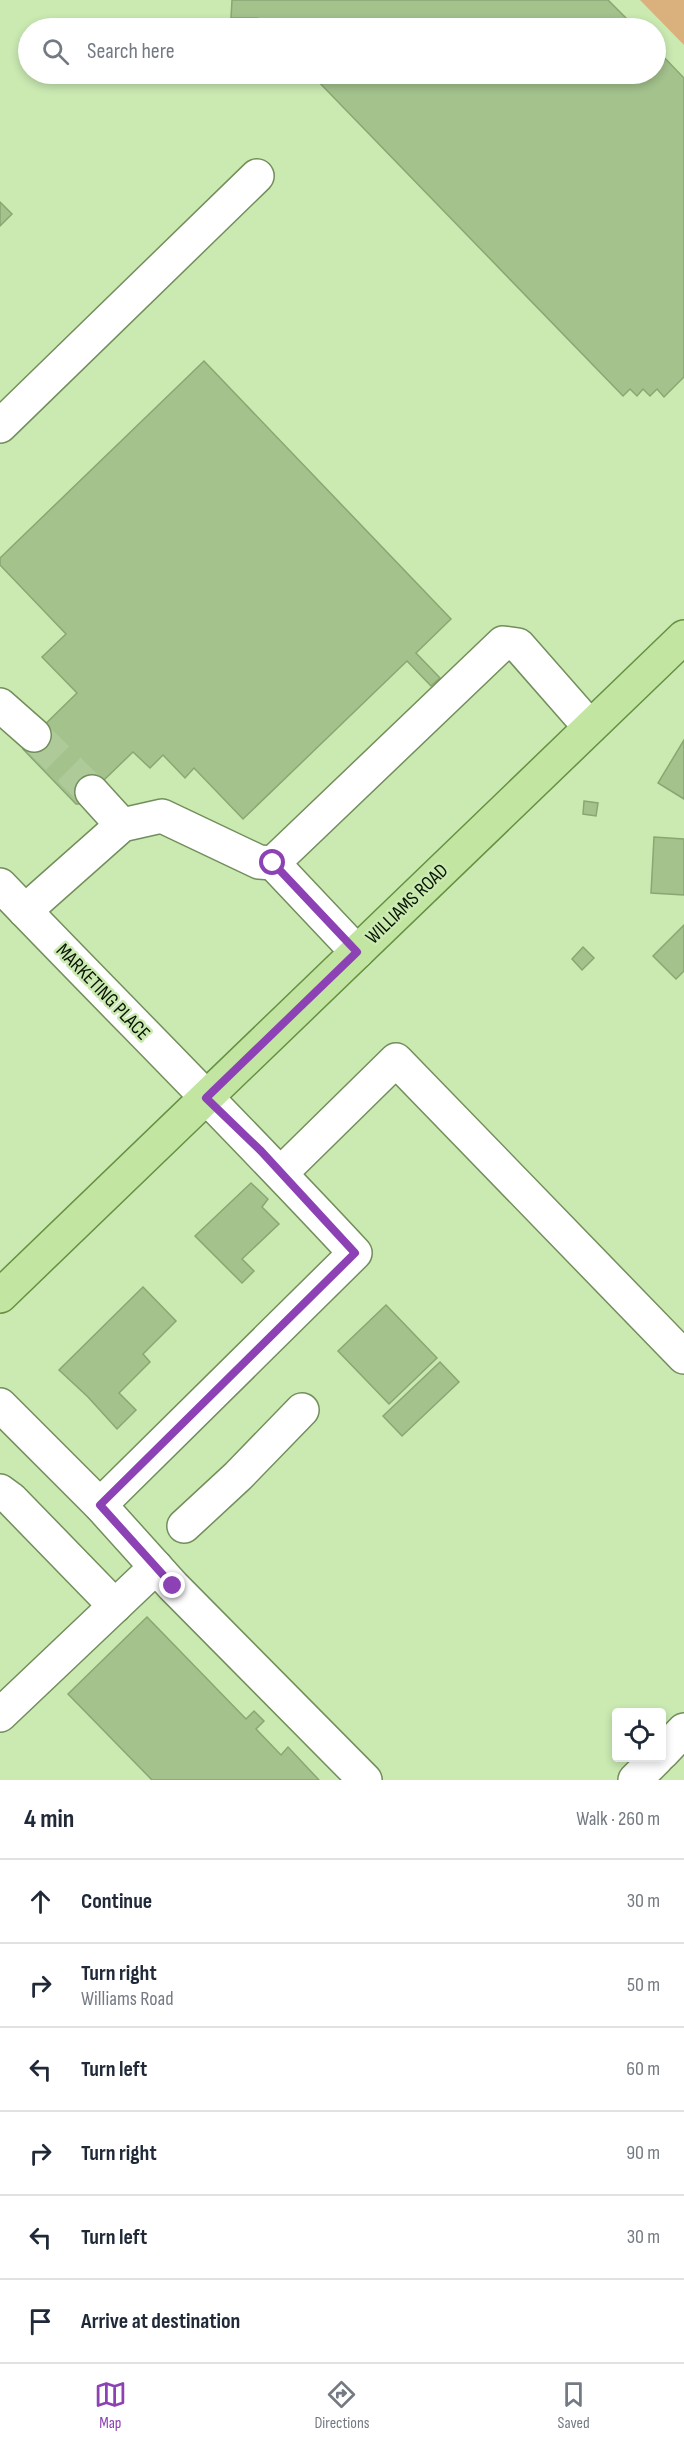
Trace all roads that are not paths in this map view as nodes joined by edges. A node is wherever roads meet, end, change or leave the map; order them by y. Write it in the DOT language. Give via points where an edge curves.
graph roads {
  1 [pos="256,176"];
  2 [pos="0,426"];
  3 [pos="684,637"];
  4 [pos="0,705"];
  5 [pos="590,727"];
  6 [pos="34,735"];
  7 [pos="92,792"];
  8 [pos="122,825"];
  9 [pos="273,863"];
  10 [pos="0,885"];
  11 [pos="25,910"];
  12 [pos="357,952"];
  13 [pos="206,1098"];
  14 [pos="281,1173"];
  15 [pos="0,1296"];
  16 [pos="684,1358"];
  17 [pos="0,1406"];
  18 [pos="302,1410"];
  19 [pos="0,1491"];
  20 [pos="100,1505"];
  21 [pos="184,1526"];
  22 [pos="156,1567"];
  23 [pos="115,1606"];
  24 [pos="0,1715"];
  25 [pos="684,1731"];
  26 [pos="666,1749"];
  27 [pos="653,1762"];
  28 [pos="365,1780"];
  29 [pos="635,1780"];
  1 -- 2 [label="street"];
  3 -- 5 [label="main road, WILLIAMS ROAD"];
  4 -- 6 [label="street"];
  5 -- 9 [label="street" via="518,645 504,643"];
  5 -- 12 [label="main road, WILLIAMS ROAD"];
  7 -- 8 [label="street"];
  8 -- 9 [label="street" via="162,816 259,862"];
  8 -- 11 [label="street"];
  9 -- 12 [label="street"];
  10 -- 11 [label="street, MARKETING PLACE"];
  11 -- 13 [label="street, MARKETING PLACE"];
  12 -- 13 [label="main road, WILLIAMS ROAD"];
  13 -- 14 [label="street, MARKETING PLACE"];
  13 -- 15 [label="main road, WILLIAMS ROAD"];
  14 -- 16 [label="street" via="396,1060"];
  14 -- 20 [label="street, MARKETING PLACE" via="355,1253"];
  17 -- 20 [label="street"];
  18 -- 21 [label="street"];
  19 -- 23 [label="street"];
  20 -- 22 [label="street"];
  22 -- 23 [label="street"];
  22 -- 28 [label="street"];
  23 -- 24 [label="street"];
  25 -- 26 [label="street"];
  27 -- 29 [label="street"];
}
